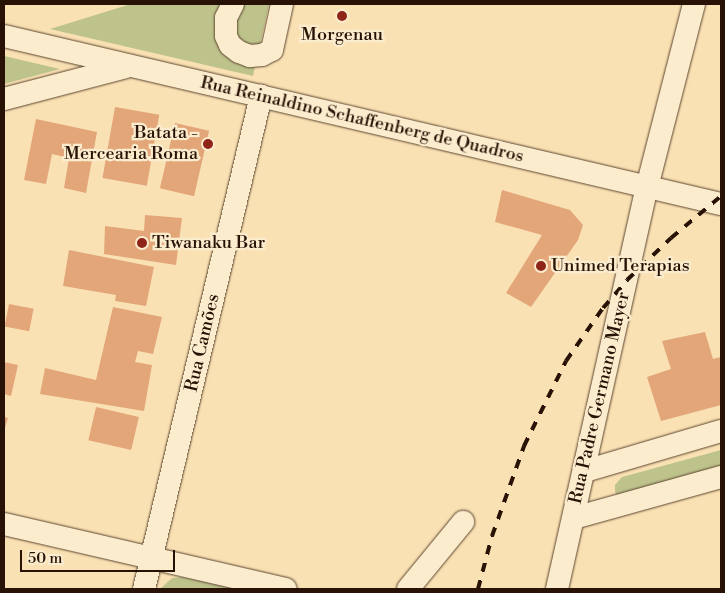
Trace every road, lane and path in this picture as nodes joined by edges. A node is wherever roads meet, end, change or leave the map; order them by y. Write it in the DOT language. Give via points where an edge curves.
graph roads {
  1 [pos="233,4"];
  2 [pos="282,4"];
  3 [pos="694,4"];
  4 [pos="4,36"];
  5 [pos="129,66"];
  6 [pos="261,96"];
  7 [pos="4,99"];
  8 [pos="647,186"];
  9 [pos="721,204"];
  10 [pos="721,432"];
  11 [pos="585,471"];
  12 [pos="721,477"];
  13 [pos="574,518"];
  14 [pos="463,522"];
  15 [pos="4,524"];
  16 [pos="152,558"];
  17 [pos="144,589"];
  18 [pos="286,589"];
  19 [pos="408,589"];
  20 [pos="557,589"];
  1 -- 2 [label="street" via="225,25 230,45 250,56 272,50"];
  3 -- 8 [label="street, Rua Padre Germano Mayer"];
  4 -- 5 [label="street, Rua Reinaldino Schaffenberg de Quadros"];
  5 -- 6 [label="street, Rua Reinaldino Schaffenberg de Quadros"];
  5 -- 7 [label="street"];
  6 -- 8 [label="street, Rua Reinaldino Schaffenberg de Quadros"];
  6 -- 16 [label="street, Rua Camões"];
  8 -- 9 [label="street, Rua Reinaldino Schaffenberg de Quadros"];
  8 -- 11 [label="street, Rua Padre Germano Mayer"];
  10 -- 11 [label="street"];
  11 -- 13 [label="street, Rua Padre Germano Mayer"];
  12 -- 13 [label="street"];
  13 -- 20 [label="street, Rua Padre Germano Mayer"];
  14 -- 19 [label="street"];
  15 -- 16 [label="street"];
  16 -- 17 [label="street, Rua Camões"];
  16 -- 18 [label="street"];
}
